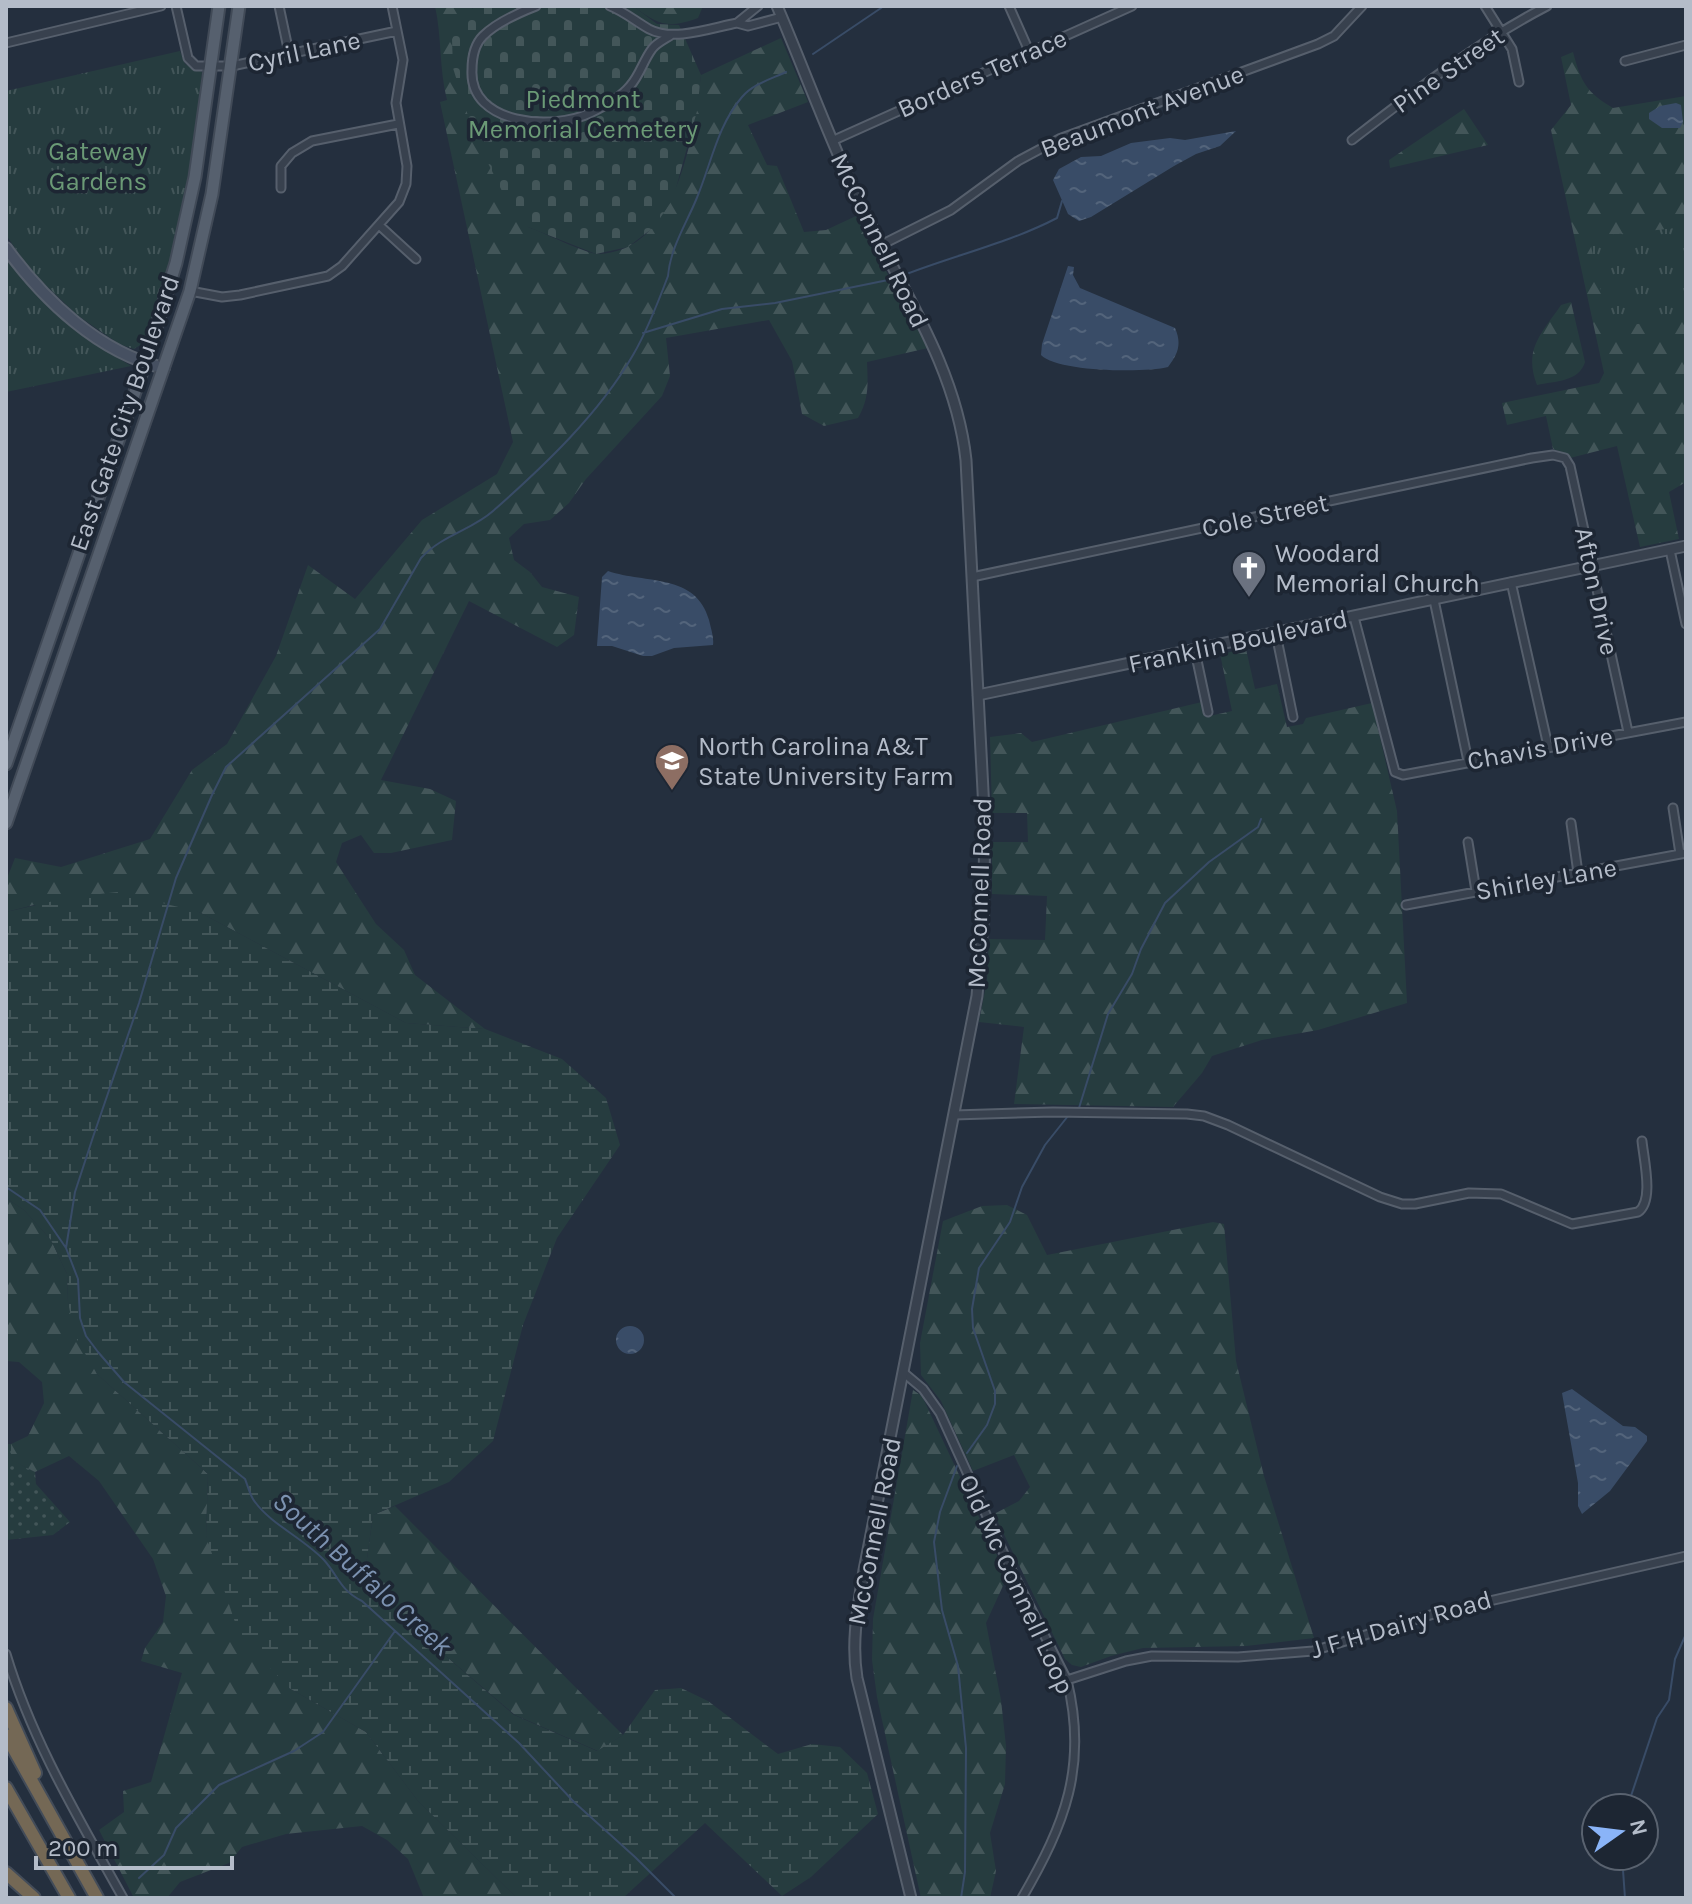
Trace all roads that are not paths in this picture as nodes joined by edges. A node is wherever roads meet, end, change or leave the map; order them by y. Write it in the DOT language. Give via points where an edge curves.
graph roads {
  1 [pos="161,6"];
  2 [pos="176,6"];
  3 [pos="219,6"];
  4 [pos="239,6"];
  5 [pos="279,6"];
  6 [pos="392,6"];
  7 [pos="536,6"];
  8 [pos="610,6"];
  9 [pos="758,6"];
  10 [pos="777,6"];
  11 [pos="1009,6"];
  12 [pos="1132,6"];
  13 [pos="1362,6"];
  14 [pos="1485,6"];
  15 [pos="1547,6"];
  16 [pos="782,17"];
  17 [pos="737,23"];
  18 [pos="397,31"];
  19 [pos="1501,31"];
  20 [pos="671,35"];
  21 [pos="6,43"];
  22 [pos="1686,45"];
  23 [pos="1029,51"];
  24 [pos="289,53"];
  25 [pos="1625,61"];
  26 [pos="232,66"];
  27 [pos="210,67"];
  28 [pos="1519,82"];
  29 [pos="398,124"];
  30 [pos="1352,140"];
  31 [pos="832,141"];
  32 [pos="198,154"];
  33 [pos="281,188"];
  34 [pos="380,226"];
  35 [pos="881,245"];
  36 [pos="6,248"];
  37 [pos="416,259"];
  38 [pos="192,285"];
  39 [pos="145,363"];
  40 [pos="164,368"];
  41 [pos="1559,456"];
  42 [pos="1686,546"];
  43 [pos="1670,550"];
  44 [pos="1592,565"];
  45 [pos="972,577"];
  46 [pos="1511,582"];
  47 [pos="1434,600"];
  48 [pos="1354,617"];
  49 [pos="1686,624"];
  50 [pos="1276,634"];
  51 [pos="1195,651"];
  52 [pos="978,695"];
  53 [pos="1208,712"];
  54 [pos="1293,717"];
  55 [pos="1686,722"];
  56 [pos="1628,732"];
  57 [pos="1548,746"];
  58 [pos="1468,761"];
  59 [pos="6,764"];
  60 [pos="1673,808"];
  61 [pos="6,823"];
  62 [pos="1571,823"];
  63 [pos="1468,842"];
  64 [pos="1683,854"];
  65 [pos="1578,873"];
  66 [pos="1476,891"];
  67 [pos="1406,905"];
  68 [pos="954,1115"];
  69 [pos="1642,1141"];
  70 [pos="904,1373"];
  71 [pos="1686,1556"];
  72 [pos="6,1654"];
  73 [pos="1067,1680"];
  74 [pos="6,1708"];
  75 [pos="6,1735"];
  76 [pos="6,1788"];
  77 [pos="45,1803"];
  78 [pos="6,1873"];
  79 [pos="34,1898"];
  80 [pos="69,1898"];
  81 [pos="97,1898"];
  82 [pos="123,1898"];
  83 [pos="911,1898"];
  84 [pos="1022,1898"];
  1 -- 21 [label="street"];
  2 -- 27 [label="street" via="188,58 193,65"];
  3 -- 27 [label="main road, East Gate City Boulevard"];
  4 -- 26 [label="main road, East Gate City Boulevard"];
  5 -- 24 [label="street"];
  6 -- 18 [label="street"];
  7 -- 20 [label="street" via="482,37 472,55 472,78 484,104 508,117 537,123 587,115 630,88 652,47"];
  8 -- 20 [label="street" via="651,30"];
  9 -- 17 [label="street"];
  10 -- 16 [label="street, McConnell Road"];
  11 -- 23 [label="street"];
  12 -- 23 [label="street, Borders Terrace"];
  13 -- 35 [label="street, Beaumont Avenue" via="1334,36 1318,44 1059,139 1018,161 951,210"];
  14 -- 19 [label="street"];
  15 -- 19 [label="street, Pine Street"];
  16 -- 17 [label="street" via="748,26"];
  16 -- 31 [label="street, McConnell Road"];
  17 -- 20 [label="street"];
  18 -- 24 [label="street, Cyril Lane"];
  18 -- 29 [label="street" via="403,60"];
  19 -- 28 [label="street" via="1512,49"];
  19 -- 30 [label="street, Pine Street" via="1447,65"];
  22 -- 25 [label="street"];
  23 -- 31 [label="street, Borders Terrace"];
  24 -- 26 [label="street, Cyril Lane"];
  26 -- 27 [label="street, Cyril Lane"];
  26 -- 38 [label="main road, East Gate City Boulevard"];
  27 -- 32 [label="main road, East Gate City Boulevard"];
  29 -- 33 [label="street" via="312,141 281,166"];
  29 -- 34 [label="street" via="406,184"];
  31 -- 35 [label="street, McConnell Road"];
  32 -- 38 [label="main road" via="208,169"];
  32 -- 39 [label="main road, East Gate City Boulevard" via="176,263"];
  34 -- 37 [label="street"];
  34 -- 38 [label="street" via="328,276 222,297"];
  35 -- 45 [label="street, McConnell Road" via="958,409"];
  36 -- 39 [label="main road" via="73,320"];
  38 -- 40 [label="main road, East Gate City Boulevard"];
  39 -- 40 [label="main road"];
  39 -- 59 [label="main road, East Gate City Boulevard"];
  40 -- 61 [label="main road, East Gate City Boulevard"];
  41 -- 44 [label="street, Afton Drive" via="1570,466"];
  41 -- 45 [label="street, Cole Street"];
  42 -- 43 [label="street, Franklin Boulevard"];
  43 -- 44 [label="street, Franklin Boulevard"];
  43 -- 49 [label="street"];
  44 -- 46 [label="street, Franklin Boulevard"];
  44 -- 56 [label="street, Afton Drive"];
  45 -- 52 [label="street, McConnell Road"];
  46 -- 47 [label="street, Franklin Boulevard"];
  46 -- 57 [label="street"];
  47 -- 48 [label="street, Franklin Boulevard"];
  47 -- 58 [label="street"];
  48 -- 50 [label="street, Franklin Boulevard"];
  48 -- 58 [label="street, Chavis Drive" via="1395,772 1403,775"];
  50 -- 51 [label="street, Franklin Boulevard"];
  50 -- 54 [label="street"];
  51 -- 52 [label="street, Franklin Boulevard"];
  51 -- 53 [label="street"];
  52 -- 68 [label="street, McConnell Road" via="985,830 983,923 977,996"];
  55 -- 56 [label="street, Chavis Drive"];
  56 -- 57 [label="street, Chavis Drive"];
  57 -- 58 [label="street, Chavis Drive"];
  60 -- 64 [label="street"];
  62 -- 65 [label="street"];
  63 -- 66 [label="street"];
  64 -- 65 [label="street, Shirley Lane"];
  65 -- 66 [label="street, Shirley Lane"];
  66 -- 67 [label="street, Shirley Lane"];
  68 -- 69 [label="street" via="1204,1116 1402,1204 1501,1194 1572,1224 1644,1209 1648,1194"];
  68 -- 70 [label="street, McConnell Road"];
  70 -- 73 [label="street, Old Mc Connell Loop" via="940,1413"];
  70 -- 83 [label="street, McConnell Road" via="853,1647"];
  71 -- 73 [label="street, J F H Dairy Road" via="1437,1613 1313,1651 1152,1656"];
  72 -- 82 [label="street" via="46,1759"];
  73 -- 84 [label="street, Old Mc Connell Loop" via="1076,1727 1072,1785 1052,1845"];
  74 -- 77 [label="highway"];
  75 -- 77 [label="highway"];
  76 -- 80 [label="highway"];
  77 -- 81 [label="highway"];
  78 -- 79 [label="highway"];
}
